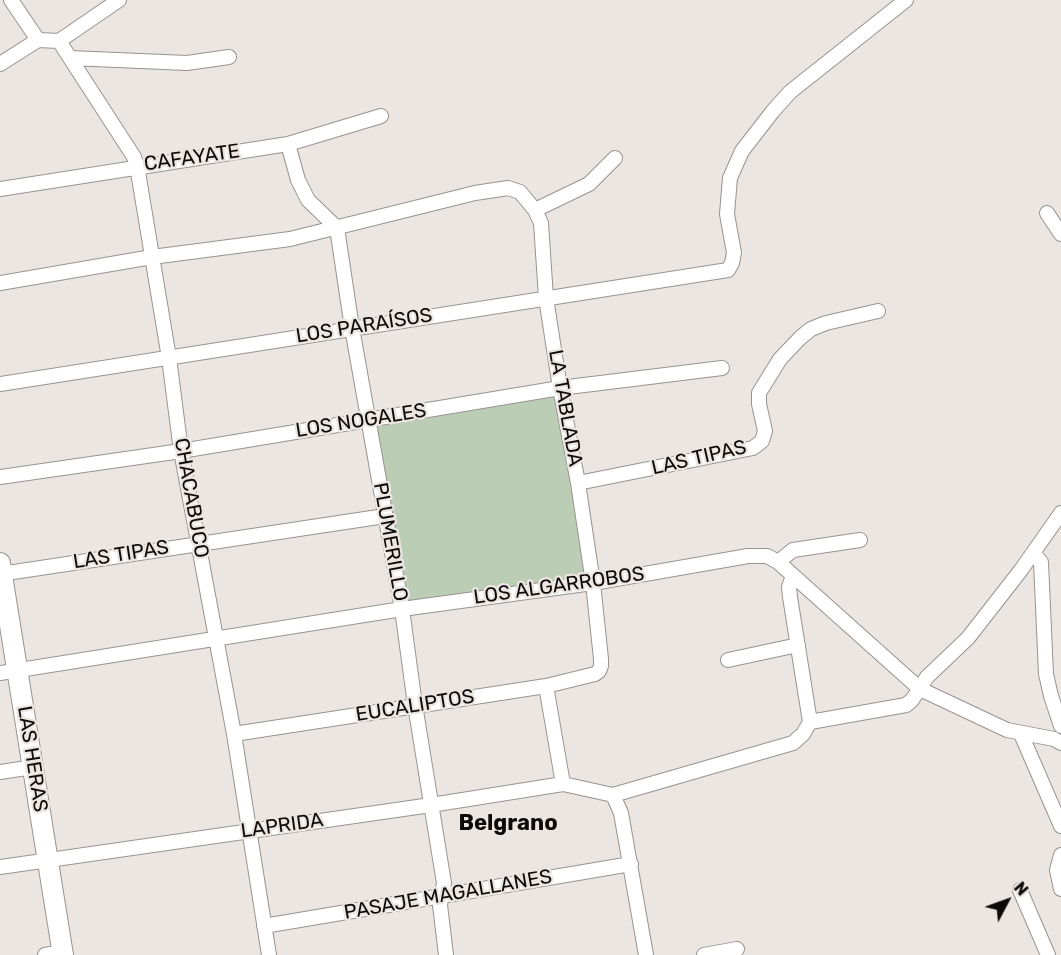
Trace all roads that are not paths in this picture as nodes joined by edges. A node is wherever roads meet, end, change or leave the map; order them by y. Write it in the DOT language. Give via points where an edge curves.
graph roads {
  1 [pos="12,0"];
  2 [pos="119,0"];
  3 [pos="906,0"];
  4 [pos="38,40"];
  5 [pos="59,41"];
  6 [pos="229,57"];
  7 [pos="70,58"];
  8 [pos="0,64"];
  9 [pos="381,116"];
  10 [pos="288,144"];
  11 [pos="615,158"];
  12 [pos="137,166"];
  13 [pos="0,189"];
  14 [pos="536,210"];
  15 [pos="1047,213"];
  16 [pos="337,228"];
  17 [pos="1061,234"];
  18 [pos="152,257"];
  19 [pos="0,284"];
  20 [pos="546,298"];
  21 [pos="878,311"];
  22 [pos="352,328"];
  23 [pos="169,358"];
  24 [pos="722,368"];
  25 [pos="0,384"];
  26 [pos="560,388"];
  27 [pos="368,420"];
  28 [pos="181,451"];
  29 [pos="0,477"];
  30 [pos="578,483"];
  31 [pos="1061,513"];
  32 [pos="385,516"];
  33 [pos="860,540"];
  34 [pos="198,543"];
  35 [pos="1033,553"];
  36 [pos="778,562"];
  37 [pos="1,570"];
  38 [pos="794,576"];
  39 [pos="593,583"];
  40 [pos="402,609"];
  41 [pos="218,639"];
  42 [pos="798,645"];
  43 [pos="728,660"];
  44 [pos="9,671"];
  45 [pos="595,674"];
  46 [pos="546,686"];
  47 [pos="920,689"];
  48 [pos="415,705"];
  49 [pos="810,722"];
  50 [pos="1061,726"];
  51 [pos="234,734"];
  52 [pos="1021,734"];
  53 [pos="1061,743"];
  54 [pos="33,767"];
  55 [pos="0,772"];
  56 [pos="563,784"];
  57 [pos="613,795"];
  58 [pos="431,805"];
  59 [pos="1061,826"];
  60 [pos="249,831"];
  61 [pos="1061,855"];
  62 [pos="48,860"];
  63 [pos="631,864"];
  64 [pos="0,867"];
  65 [pos="1061,889"];
  66 [pos="1020,890"];
  67 [pos="442,896"];
  68 [pos="264,926"];
  69 [pos="737,949"];
  70 [pos="57,954"];
  71 [pos="269,955"];
  72 [pos="446,955"];
  73 [pos="646,955"];
  74 [pos="704,955"];
  75 [pos="1048,955"];
  1 -- 4 [label="street"];
  2 -- 5 [label="street"];
  3 -- 20 [label="street, LOS PARAÍSOS" via="790,92 742,150 730,178 727,214 734,253 728,270"];
  4 -- 5 [label="street"];
  4 -- 8 [label="street"];
  5 -- 7 [label="street, CHACABUCO"];
  6 -- 7 [label="street" via="187,63"];
  7 -- 12 [label="street, CHACABUCO"];
  9 -- 10 [label="street, CAFAYATE"];
  10 -- 12 [label="street, CAFAYATE"];
  10 -- 16 [label="street" via="308,200"];
  11 -- 14 [label="street" via="589,184"];
  12 -- 13 [label="street, CAFAYATE"];
  12 -- 18 [label="street, CHACABUCO"];
  14 -- 16 [label="street" via="520,192 508,188"];
  14 -- 20 [label="street, LA TABLADA" via="541,223"];
  15 -- 17 [label="street"];
  16 -- 18 [label="street" via="290,239"];
  16 -- 22 [label="street, PLUMERILLO"];
  18 -- 19 [label="street"];
  18 -- 23 [label="street, CHACABUCO"];
  20 -- 22 [label="street, LOS PARAÍSOS"];
  20 -- 26 [label="street, LA TABLADA"];
  21 -- 30 [label="street, LAS TIPAS" via="811,329 780,359 759,393 765,431 762,441 753,448"];
  22 -- 23 [label="street, LOS PARAÍSOS"];
  22 -- 27 [label="street, PLUMERILLO"];
  23 -- 25 [label="street, LOS PARAÍSOS"];
  23 -- 28 [label="street, CHACABUCO"];
  24 -- 26 [label="street, LOS NOGALES"];
  26 -- 27 [label="street, LOS NOGALES"];
  26 -- 30 [label="street, LA TABLADA"];
  27 -- 28 [label="street, LOS NOGALES"];
  27 -- 32 [label="street, PLUMERILLO"];
  28 -- 29 [label="street, LOS NOGALES"];
  28 -- 34 [label="street, CHACABUCO"];
  30 -- 39 [label="street, LA TABLADA"];
  31 -- 35 [label="street"];
  32 -- 34 [label="street, LAS TIPAS"];
  32 -- 40 [label="street, PLUMERILLO"];
  33 -- 36 [label="street" via="793,550"];
  34 -- 37 [label="street, LAS TIPAS"];
  34 -- 41 [label="street, CHACABUCO"];
  35 -- 47 [label="street" via="968,638 927,677"];
  35 -- 50 [label="street" via="1041,562 1046,674"];
  36 -- 38 [label="street, LOS ALGARROBOS"];
  36 -- 39 [label="street, LOS ALGARROBOS" via="767,556 748,556"];
  37 -- 44 [label="street, LAS HERAS"];
  38 -- 42 [label="street" via="789,587"];
  38 -- 47 [label="street, LOS ALGARROBOS"];
  39 -- 40 [label="street, LOS ALGARROBOS"];
  39 -- 45 [label="street, LA TABLADA" via="601,659"];
  40 -- 41 [label="street, LOS ALGARROBOS"];
  40 -- 48 [label="street, PLUMERILLO"];
  41 -- 44 [label="street, LOS ALGARROBOS"];
  41 -- 51 [label="street, CHACABUCO"];
  42 -- 43 [label="street"];
  42 -- 49 [label="street"];
  44 -- 54 [label="street, LAS HERAS"];
  45 -- 46 [label="street, EUCALIPTOS"];
  46 -- 48 [label="street, EUCALIPTOS"];
  46 -- 56 [label="street"];
  47 -- 49 [label="street" via="906,705"];
  47 -- 52 [label="street, LOS ALGARROBOS"];
  48 -- 51 [label="street, EUCALIPTOS"];
  48 -- 58 [label="street, PLUMERILLO"];
  49 -- 57 [label="street" via="794,743"];
  51 -- 60 [label="street, CHACABUCO"];
  52 -- 53 [label="street, LOS ALGARROBOS"];
  52 -- 59 [label="street"];
  54 -- 55 [label="street"];
  54 -- 62 [label="street, LAS HERAS"];
  56 -- 57 [label="street"];
  56 -- 58 [label="street, LAPRIDA"];
  57 -- 63 [label="street" via="621,813"];
  58 -- 60 [label="street, LAPRIDA"];
  58 -- 67 [label="street, PLUMERILLO" via="444,883"];
  60 -- 62 [label="street, LAPRIDA"];
  60 -- 68 [label="street, CHACABUCO"];
  61 -- 65 [label="street" via="1057,870"];
  62 -- 64 [label="street, LAPRIDA"];
  62 -- 70 [label="street, LAS HERAS"];
  63 -- 67 [label="street, PASAJE MAGALLANES"];
  63 -- 73 [label="street"];
  66 -- 75 [label="street"];
  67 -- 68 [label="street, PASAJE MAGALLANES"];
  67 -- 72 [label="street, PLUMERILLO"];
  68 -- 71 [label="street, CHACABUCO"];
  69 -- 74 [label="street"];
}
